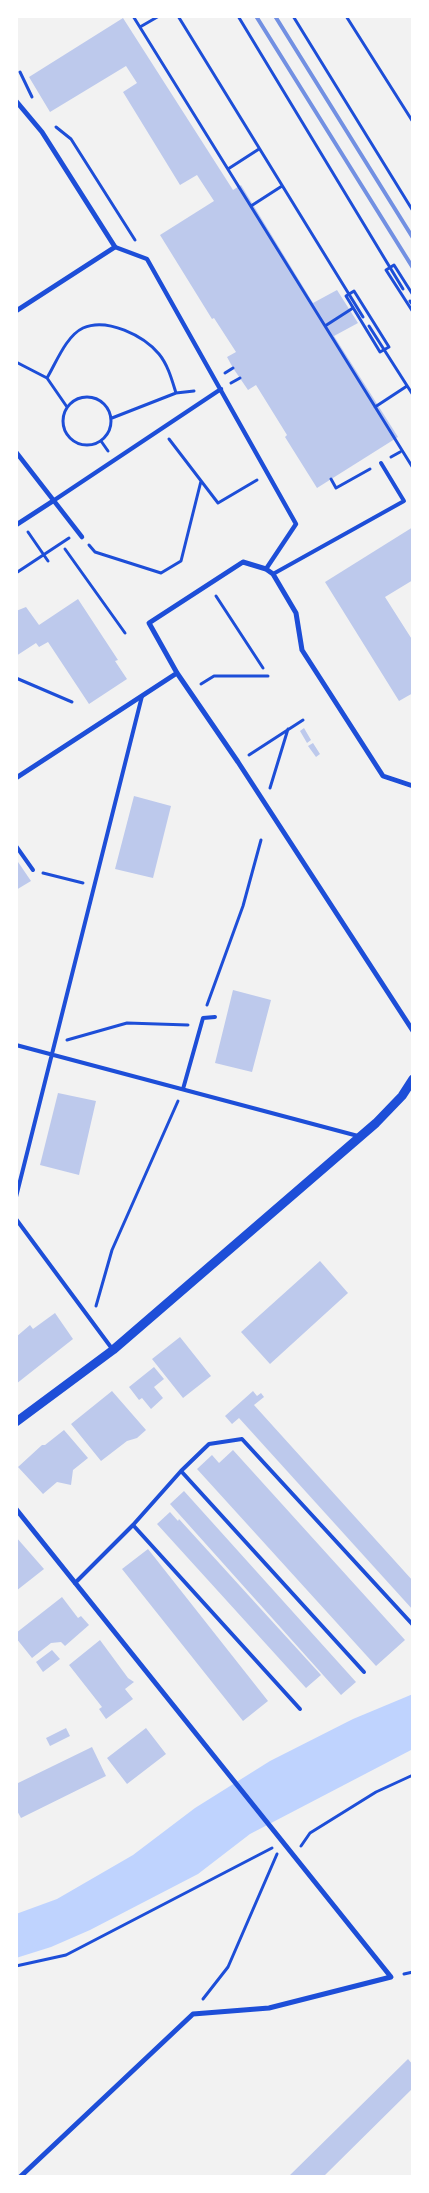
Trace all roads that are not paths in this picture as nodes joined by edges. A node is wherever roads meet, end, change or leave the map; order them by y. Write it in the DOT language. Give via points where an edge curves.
graph roads {
  1 [pos="16,101"];
  2 [pos="115,247"];
  3 [pos="16,311"];
  4 [pos="221,389"];
  5 [pos="16,452"];
  6 [pos="381,463"];
  7 [pos="53,501"];
  8 [pos="19,523"];
  9 [pos="82,537"];
  10 [pos="266,569"];
  11 [pos="273,574"];
  12 [pos="177,673"];
  13 [pos="143,694"];
  14 [pos="16,778"];
  15 [pos="413,786"];
  16 [pos="16,846"];
  17 [pos="33,870"];
  18 [pos="215,1017"];
  19 [pos="413,1032"];
  20 [pos="16,1045"];
  21 [pos="52,1055"];
  22 [pos="413,1079"];
  23 [pos="183,1089"];
  24 [pos="361,1137"];
  25 [pos="16,1197"];
  26 [pos="16,1219"];
  27 [pos="113,1350"];
  28 [pos="16,1422"];
  29 [pos="181,1471"];
  30 [pos="16,1509"];
  31 [pos="133,1525"];
  32 [pos="75,1583"];
  33 [pos="413,1625"];
  34 [pos="364,1672"];
  35 [pos="300,1709"];
  36 [pos="20,2177"];
  1 -- 2 [label="street" via="42,132"];
  2 -- 3 [label="street"];
  2 -- 4 [label="street" via="147,259"];
  4 -- 7 [label="street"];
  4 -- 10 [label="street" via="296,524"];
  5 -- 7 [label="street"];
  6 -- 11 [label="lane" via="404,501"];
  7 -- 8 [label="street"];
  7 -- 9 [label="street"];
  10 -- 11 [label="street"];
  10 -- 12 [label="street" via="242,562 150,623"];
  11 -- 15 [label="street" via="296,613 302,650 383,776"];
  12 -- 13 [label="street"];
  12 -- 19 [label="street"];
  13 -- 14 [label="street"];
  13 -- 21 [label="lane"];
  16 -- 17 [label="lane"];
  18 -- 23 [label="lane" via="202,1018"];
  20 -- 21 [label="lane"];
  21 -- 23 [label="lane"];
  21 -- 25 [label="lane"];
  22 -- 24 [label="street" via="402,1096"];
  23 -- 24 [label="lane"];
  24 -- 27 [label="street"];
  26 -- 27 [label="lane"];
  27 -- 28 [label="street"];
  29 -- 31 [label="lane"];
  29 -- 33 [label="lane" via="209,1444 242,1439"];
  29 -- 34 [label="lane"];
  30 -- 32 [label="street"];
  31 -- 32 [label="lane"];
  31 -- 35 [label="lane"];
  32 -- 36 [label="street" via="391,1977 269,2008 192,2014"];
}
